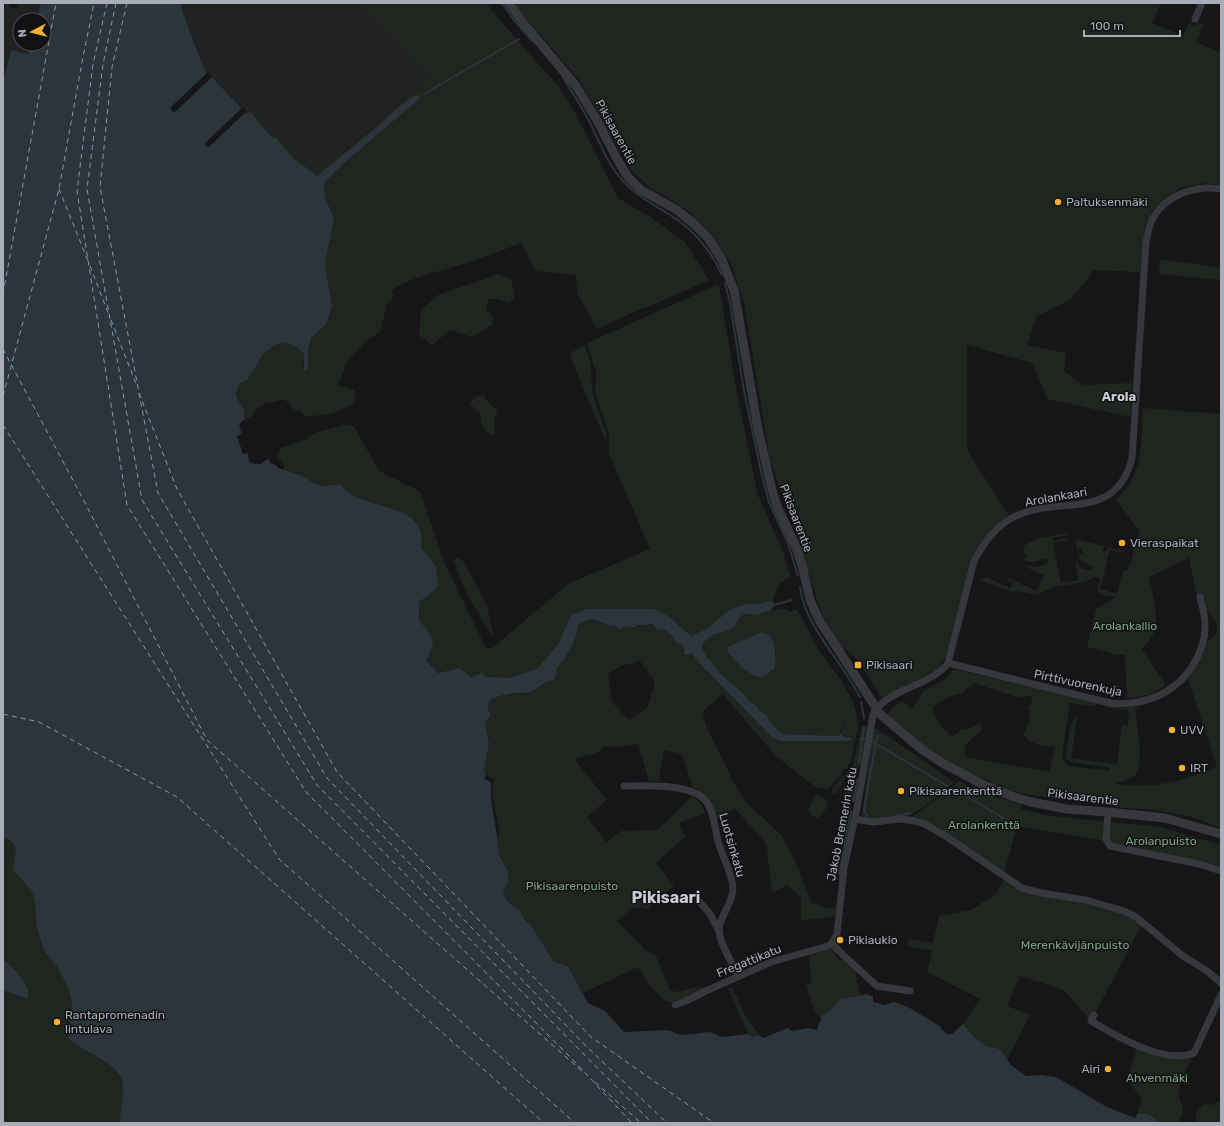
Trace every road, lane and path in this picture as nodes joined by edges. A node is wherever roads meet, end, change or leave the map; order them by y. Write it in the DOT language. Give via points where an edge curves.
graph roads {
  1 [pos="509,3"];
  2 [pos="1202,3"];
  3 [pos="1195,19"];
  4 [pos="1221,189"];
  5 [pos="1200,597"];
  6 [pos="948,663"];
  7 [pos="875,709"];
  8 [pos="624,786"];
  9 [pos="1108,812"];
  10 [pos="855,819"];
  11 [pos="1221,834"];
  12 [pos="1221,871"];
  13 [pos="699,901"];
  14 [pos="719,933"];
  15 [pos="832,943"];
  16 [pos="739,976"];
  17 [pos="1221,983"];
  18 [pos="910,991"];
  19 [pos="1221,995"];
  20 [pos="675,1004"];
  21 [pos="1092,1018"];
  1 -- 7 [label="street, Pikisaarentie" via="576,86 628,177 641,190 677,210 691,222 708,238 722,260 734,290 758,429 775,501 796,547 816,614"];
  2 -- 3 [label="street"];
  4 -- 6 [label="street, Arolankaari" via="1198,188 1182,193 1161,208 1150,224 1146,242 1132,458 1126,476 1116,489 1102,499 1028,512 1011,518 990,536 974,561"];
  5 -- 6 [label="street, Pirttivuorenkuja" via="1205,618 1205,633 1194,664 1177,685 1146,701 1110,703"];
  6 -- 7 [label="street" via="941,671"];
  7 -- 9 [label="street, Pikisaarentie" via="920,748 986,786 1014,797 1051,806"];
  7 -- 10 [label="street, Jakob Bremerin katu"];
  8 -- 14 [label="street, Luotsinkatu" via="665,787 688,791 700,795 709,805 733,888"];
  9 -- 11 [label="street, Pikisaarentie" via="1165,818"];
  9 -- 12 [label="street" via="1106,839 1110,846"];
  10 -- 15 [label="street, Jakob Bremerin katu" via="841,883 837,934"];
  10 -- 17 [label="street" via="873,822 901,819 925,824 1022,888 1086,900 1124,911 1136,917"];
  13 -- 14 [label="street" via="712,917"];
  14 -- 16 [label="street"];
  15 -- 16 [label="street, Fregattikatu" via="772,962"];
  15 -- 18 [label="street" via="878,986"];
  16 -- 20 [label="street, Fregattikatu"];
  19 -- 21 [label="street" via="1194,1053 1187,1055 1172,1056 1143,1048 1110,1033"];
}
